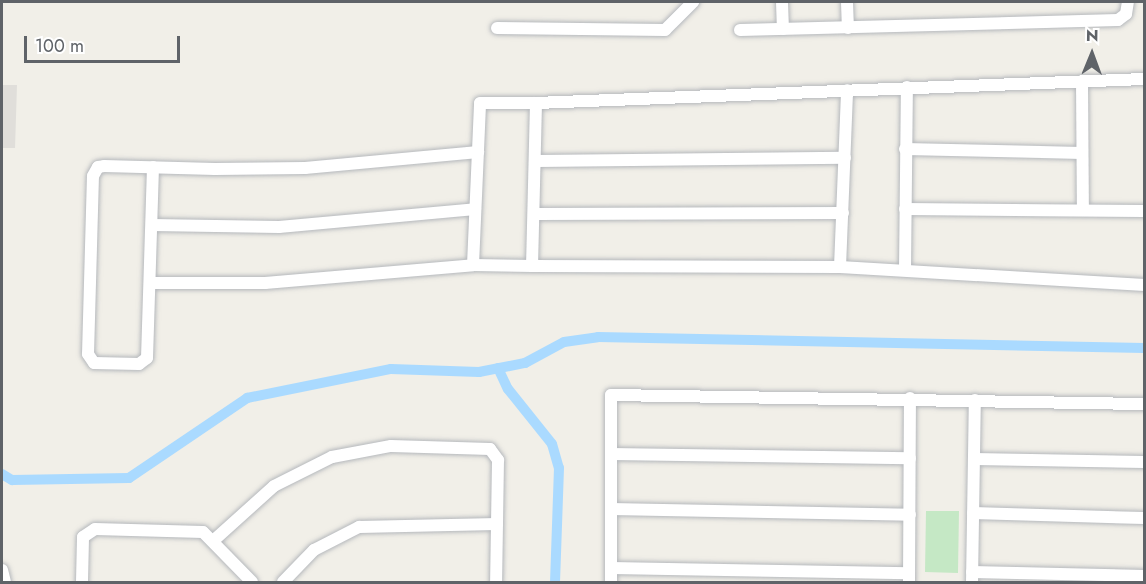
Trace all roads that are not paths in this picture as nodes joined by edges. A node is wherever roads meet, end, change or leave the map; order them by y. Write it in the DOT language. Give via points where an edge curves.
graph roads {
  1 [pos="693,2"];
  2 [pos="782,2"];
  3 [pos="847,2"];
  4 [pos="1128,2"];
  5 [pos="497,28"];
  6 [pos="848,28"];
  7 [pos="783,29"];
  8 [pos="740,30"];
  9 [pos="1144,79"];
  10 [pos="1082,81"];
  11 [pos="907,87"];
  12 [pos="848,90"];
  13 [pos="536,103"];
  14 [pos="905,149"];
  15 [pos="478,152"];
  16 [pos="1082,153"];
  17 [pos="845,158"];
  18 [pos="537,161"];
  19 [pos="153,167"];
  20 [pos="476,209"];
  21 [pos="905,209"];
  22 [pos="1083,210"];
  23 [pos="1144,211"];
  24 [pos="843,213"];
  25 [pos="536,214"];
  26 [pos="152,225"];
  27 [pos="473,265"];
  28 [pos="532,266"];
  29 [pos="840,267"];
  30 [pos="905,270"];
  31 [pos="150,282"];
  32 [pos="1144,285"];
  33 [pos="910,398"];
  34 [pos="975,400"];
  35 [pos="1144,404"];
  36 [pos="611,454"];
  37 [pos="910,458"];
  38 [pos="974,459"];
  39 [pos="1144,462"];
  40 [pos="611,509"];
  41 [pos="973,513"];
  42 [pos="909,515"];
  43 [pos="1144,518"];
  44 [pos="497,524"];
  45 [pos="213,541"];
  46 [pos="611,568"];
  47 [pos="1144,576"];
  48 [pos="972,577"];
  49 [pos="909,578"];
  50 [pos="82,582"];
  51 [pos="252,582"];
  52 [pos="283,582"];
  53 [pos="496,582"];
  54 [pos="611,582"];
  1 -- 5 [label="street" via="665,30"];
  2 -- 7 [label="street"];
  3 -- 6 [label="street"];
  4 -- 6 [label="street" via="1126,14 1118,20"];
  6 -- 7 [label="street"];
  7 -- 8 [label="street"];
  9 -- 10 [label="street"];
  10 -- 11 [label="street"];
  10 -- 16 [label="street"];
  11 -- 12 [label="street"];
  11 -- 14 [label="street"];
  12 -- 13 [label="street"];
  12 -- 17 [label="street"];
  13 -- 15 [label="street" via="480,103"];
  13 -- 18 [label="street"];
  14 -- 16 [label="street"];
  14 -- 21 [label="street"];
  15 -- 19 [label="street" via="305,168"];
  15 -- 20 [label="street"];
  16 -- 22 [label="street"];
  17 -- 18 [label="street"];
  17 -- 24 [label="street"];
  18 -- 25 [label="street"];
  19 -- 26 [label="street"];
  19 -- 31 [label="street" via="104,166 94,172 92,362 146,361"];
  20 -- 26 [label="street" via="279,227"];
  20 -- 27 [label="street"];
  21 -- 22 [label="street"];
  21 -- 30 [label="street"];
  22 -- 23 [label="street"];
  24 -- 25 [label="street"];
  24 -- 29 [label="street"];
  25 -- 28 [label="street"];
  26 -- 31 [label="street"];
  27 -- 28 [label="street"];
  27 -- 31 [label="street" via="265,283"];
  28 -- 29 [label="street"];
  29 -- 30 [label="street"];
  30 -- 32 [label="street"];
  33 -- 34 [label="street"];
  33 -- 36 [label="street" via="611,395"];
  33 -- 37 [label="street"];
  34 -- 35 [label="street"];
  34 -- 38 [label="street"];
  36 -- 37 [label="street"];
  36 -- 40 [label="street"];
  37 -- 42 [label="street"];
  38 -- 39 [label="street"];
  38 -- 41 [label="street"];
  40 -- 42 [label="street"];
  40 -- 46 [label="street"];
  41 -- 43 [label="street"];
  41 -- 48 [label="street"];
  42 -- 49 [label="street"];
  44 -- 45 [label="street" via="498,460 493,450 391,446 348,453 302,470 262,496"];
  44 -- 52 [label="street" via="359,527 314,550"];
  44 -- 53 [label="street"];
  45 -- 50 [label="street" via="194,530 91,530 83,537"];
  45 -- 51 [label="street"];
  46 -- 49 [label="street"];
  46 -- 54 [label="street"];
  47 -- 48 [label="street"];
}
